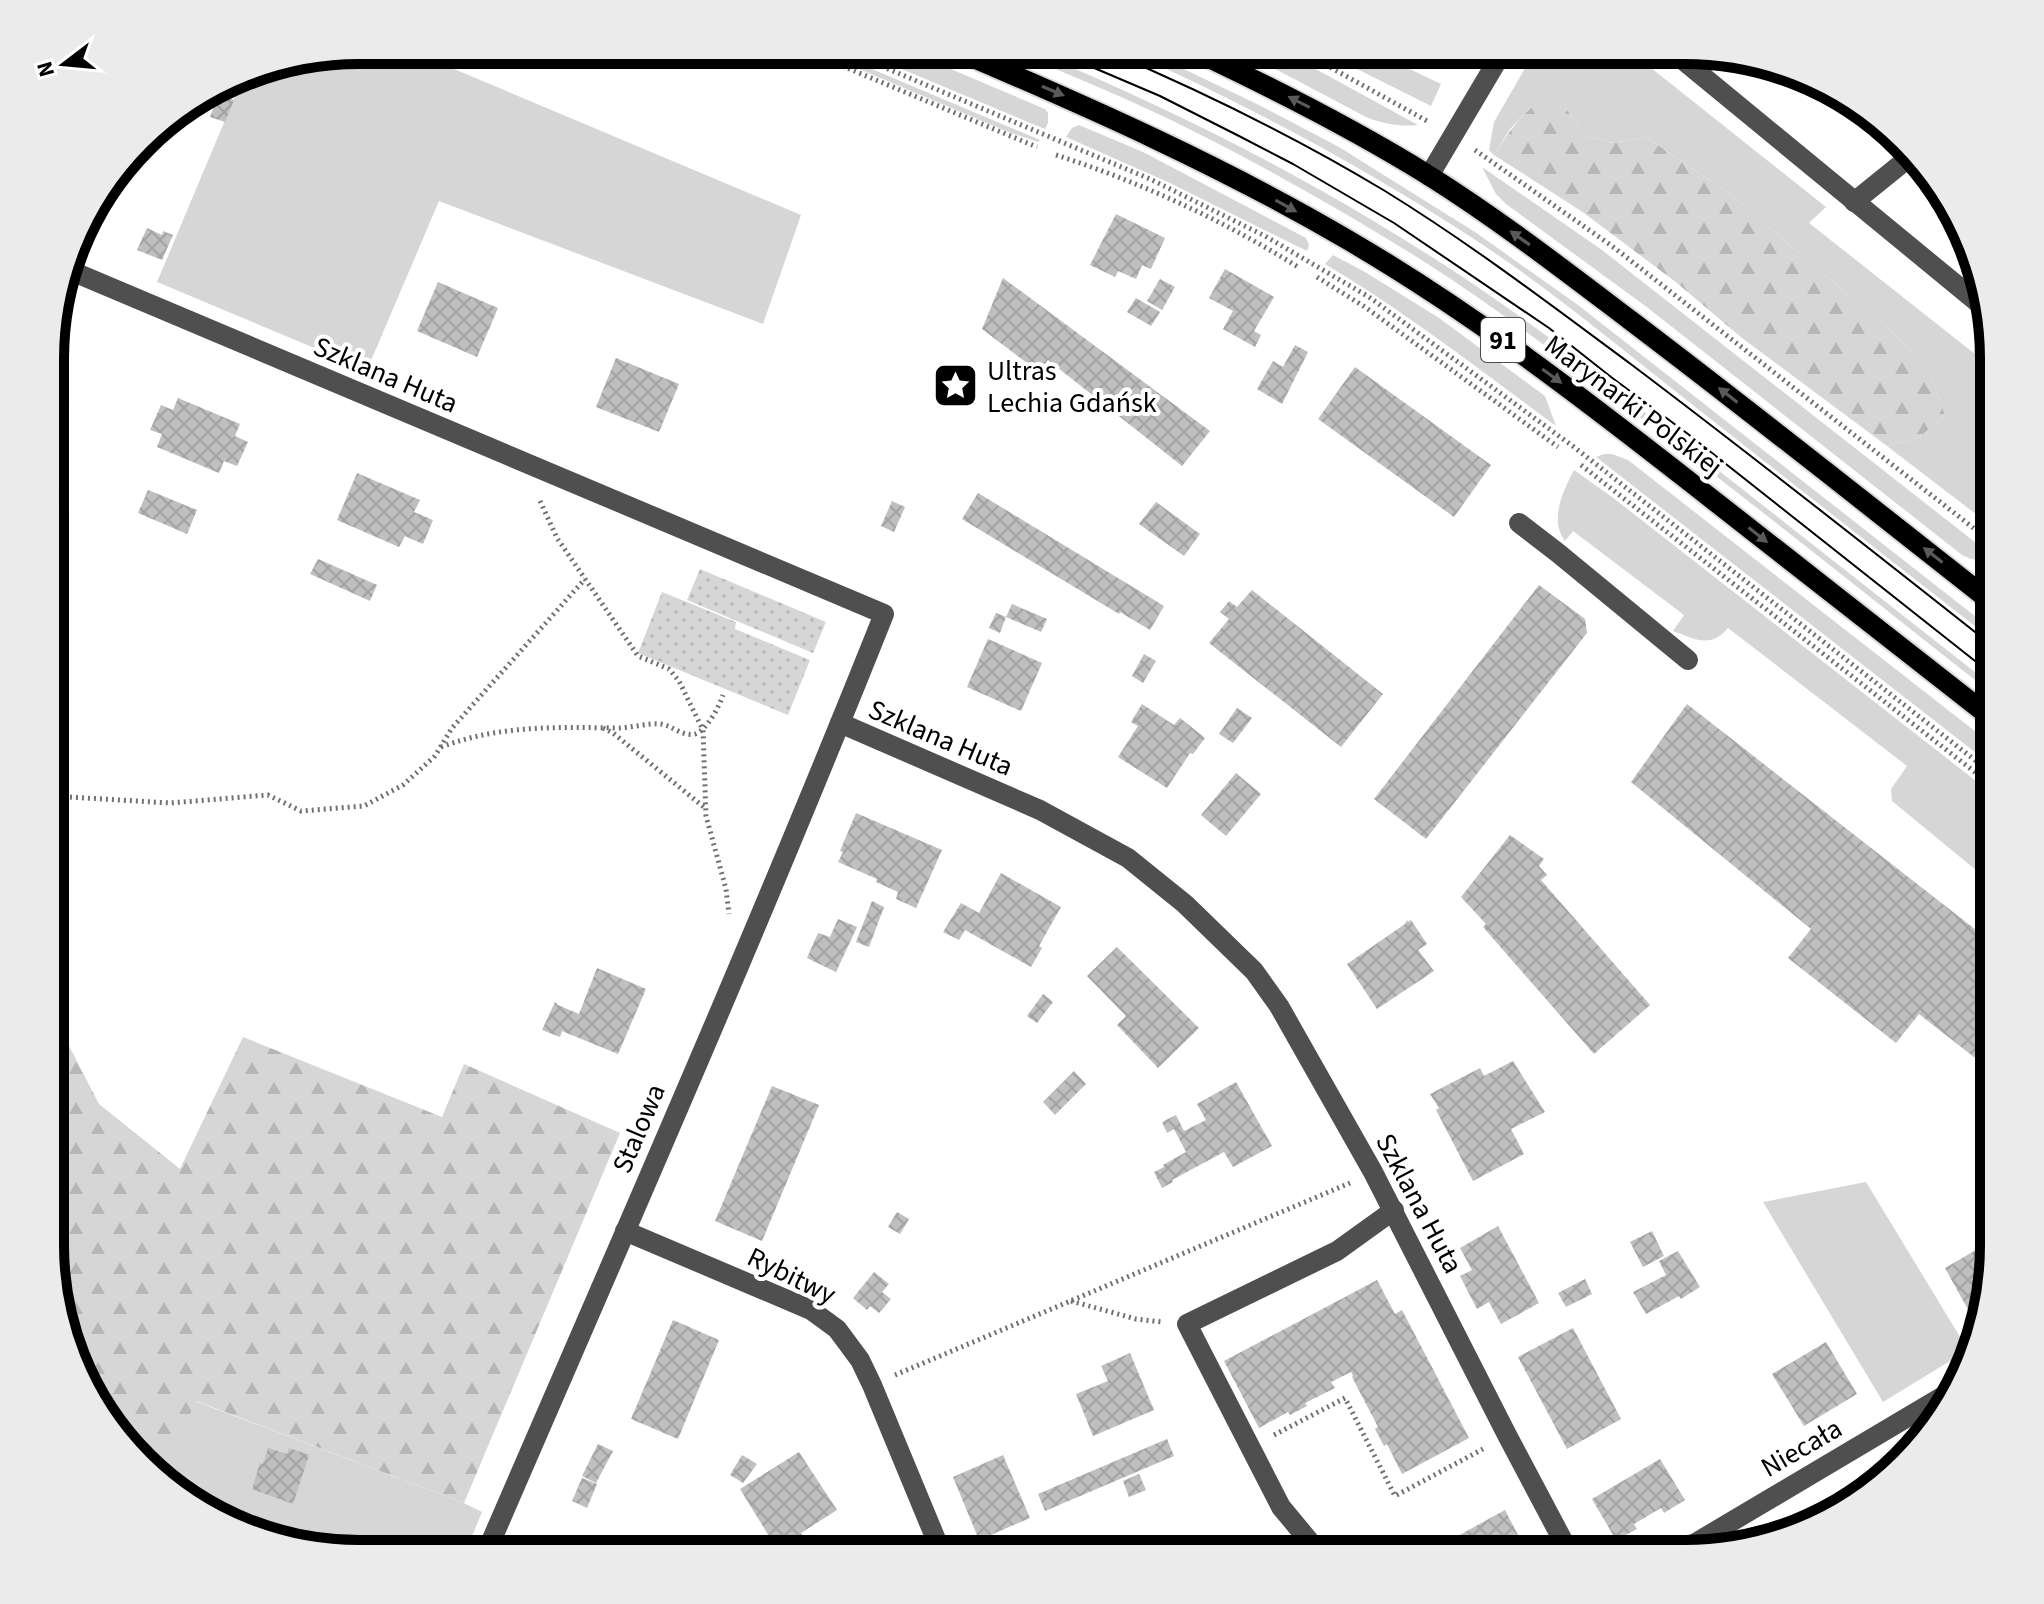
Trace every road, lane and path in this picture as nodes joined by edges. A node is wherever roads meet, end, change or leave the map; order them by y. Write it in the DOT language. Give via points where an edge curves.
graph roads {
  1 [pos="838,64"];
  2 [pos="876,64"];
  3 [pos="988,64"];
  4 [pos="1222,64"];
  5 [pos="1324,64"];
  6 [pos="1495,64"];
  7 [pos="1688,64"];
  8 [pos="1453,135"];
  9 [pos="1037,147"];
  10 [pos="1056,155"];
  11 [pos="1904,162"];
  12 [pos="1429,176"];
  13 [pos="1854,202"];
  14 [pos="1298,267"];
  15 [pos="77,273"];
  16 [pos="1317,277"];
  17 [pos="1973,299"];
  18 [pos="1558,447"];
  19 [pos="1581,465"];
  20 [pos="539,499"];
  21 [pos="1519,523"];
  22 [pos="1980,533"];
  23 [pos="585,579"];
  24 [pos="1980,593"];
  25 [pos="1688,660"];
  26 [pos="723,695"];
  27 [pos="1980,709"];
  28 [pos="840,723"];
  29 [pos="600,727"];
  30 [pos="703,730"];
  31 [pos="440,747"];
  32 [pos="1980,764"];
  33 [pos="1980,776"];
  34 [pos="64,797"];
  35 [pos="706,809"];
  36 [pos="730,917"];
  37 [pos="1359,1180"];
  38 [pos="1394,1210"];
  39 [pos="625,1231"];
  40 [pos="1071,1301"];
  41 [pos="1187,1324"];
  42 [pos="872,1385"];
  43 [pos="1935,1401"];
  44 [pos="1495,1443"];
  45 [pos="1249,1447"];
  46 [pos="1702,1539"];
  47 [pos="492,1540"];
  48 [pos="936,1540"];
  49 [pos="1308,1540"];
  50 [pos="1563,1540"];
  1 -- 9 [label="path"];
  2 -- 32 [label="path" via="1150,179 1265,236 1369,297 1574,447"];
  3 -- 27 [label="main road, Marynarki Polskiej / 91, one-way" via="1231,175 1349,240 1475,321 1600,412"];
  12 -- 4 [label="main road, one-way" via="1321,113"];
  5 -- 8 [label="path"];
  6 -- 8 [label="street"];
  7 -- 13 [label="street"];
  8 -- 12 [label="street"];
  8 -- 22 [label="path" via="1612,246"];
  10 -- 14 [label="path" via="1180,203"];
  11 -- 13 [label="street"];
  24 -- 12 [label="main road, one-way" via="1704,376"];
  13 -- 17 [label="street"];
  15 -- 28 [label="street, Szklana Huta" via="884,614"];
  16 -- 18 [label="path"];
  19 -- 33 [label="path"];
  20 -- 23 [label="path"];
  21 -- 25 [label="street"];
  23 -- 30 [label="path" via="638,656 669,669 679,681"];
  23 -- 31 [label="path"];
  26 -- 30 [label="path"];
  28 -- 38 [label="street, Szklana Huta" via="1040,810 1128,858 1185,904 1254,971 1279,1006"];
  28 -- 39 [label="street, Stalowa"];
  29 -- 30 [label="path" via="661,724 687,735"];
  29 -- 31 [label="path" via="525,728"];
  29 -- 35 [label="path"];
  30 -- 35 [label="path"];
  31 -- 34 [label="path" via="403,785 364,806 301,811 268,795 170,803"];
  35 -- 36 [label="path"];
  37 -- 40 [label="path"];
  38 -- 41 [label="street" via="1337,1251"];
  38 -- 50 [label="street, Szklana Huta"];
  39 -- 42 [label="street, Rybitwy" via="811,1310 837,1329"];
  39 -- 47 [label="street, Stalowa"];
  40 -- 41 [label="path" via="1136,1319"];
  40 -- 42 [label="path"];
  41 -- 45 [label="street"];
  42 -- 48 [label="street, Rybitwy"];
  43 -- 46 [label="street, Niecała"];
  44 -- 45 [label="path" via="1395,1496 1345,1398"];
  45 -- 49 [label="street" via="1281,1507"];
}
